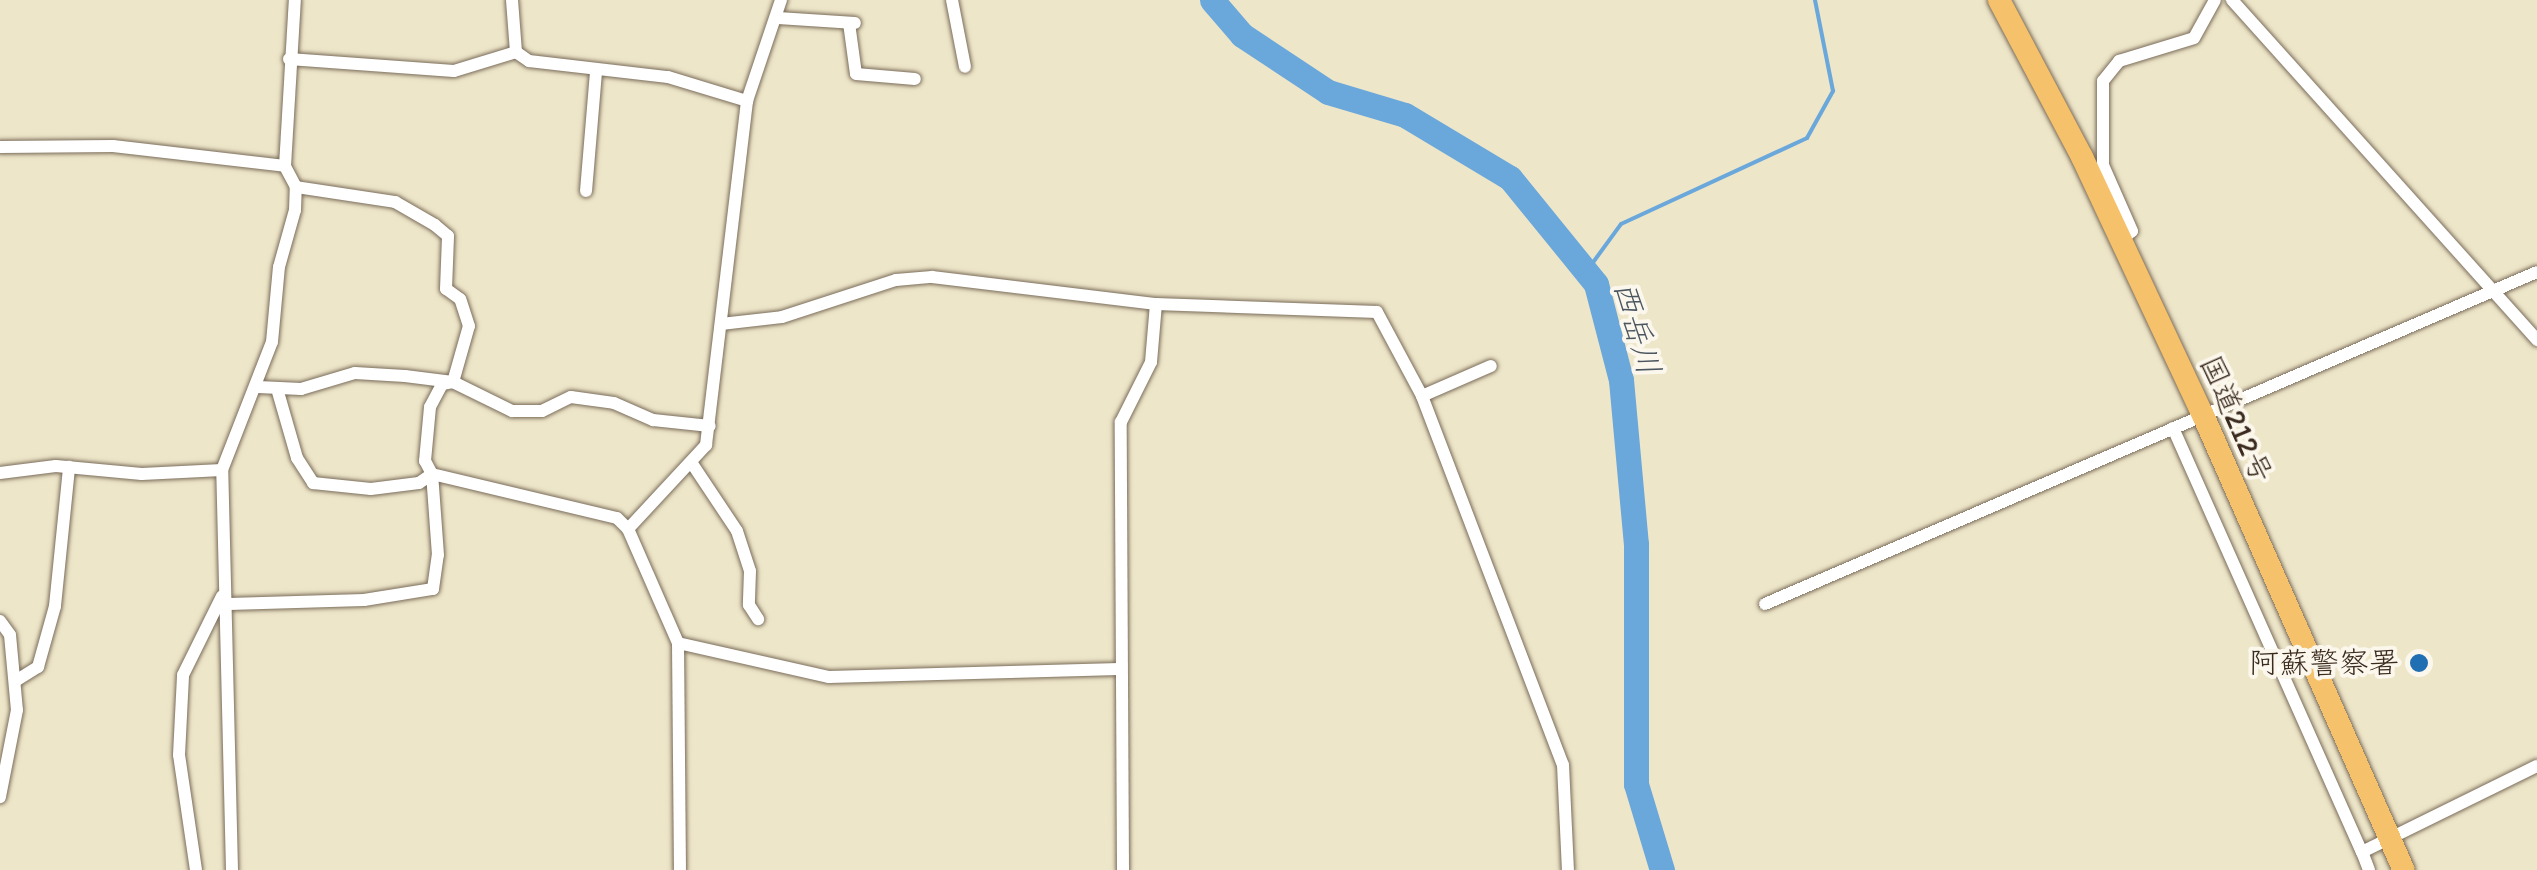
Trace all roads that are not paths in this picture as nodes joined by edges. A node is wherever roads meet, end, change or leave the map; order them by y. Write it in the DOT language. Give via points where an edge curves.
graph roads {
  1 [pos="296,0"];
  2 [pos="512,0"];
  3 [pos="781,0"];
  4 [pos="952,0"];
  5 [pos="1999,0"];
  6 [pos="2215,0"];
  7 [pos="2232,0"];
  8 [pos="778,18"];
  9 [pos="516,52"];
  10 [pos="289,58"];
  11 [pos="965,66"];
  12 [pos="596,73"];
  13 [pos="916,79"];
  14 [pos="747,101"];
  15 [pos="0,147"];
  16 [pos="286,166"];
  17 [pos="296,187"];
  18 [pos="586,191"];
  19 [pos="2121,240"];
  20 [pos="2537,272"];
  21 [pos="2492,290"];
  22 [pos="1156,304"];
  23 [pos="720,324"];
  24 [pos="2537,340"];
  25 [pos="1490,366"];
  26 [pos="453,382"];
  27 [pos="258,387"];
  28 [pos="278,392"];
  29 [pos="1422,396"];
  30 [pos="2202,415"];
  31 [pos="710,426"];
  32 [pos="2172,428"];
  33 [pos="694,465"];
  34 [pos="69,467"];
  35 [pos="222,470"];
  36 [pos="0,473"];
  37 [pos="432,474"];
  38 [pos="628,529"];
  39 [pos="225,600"];
  40 [pos="1765,604"];
  41 [pos="758,619"];
  42 [pos="0,621"];
  43 [pos="678,643"];
  44 [pos="1119,669"];
  45 [pos="17,680"];
  46 [pos="2537,766"];
  47 [pos="0,796"];
  48 [pos="2390,840"];
  49 [pos="2362,852"];
  50 [pos="196,870"];
  51 [pos="232,870"];
  52 [pos="680,870"];
  53 [pos="1123,870"];
  54 [pos="1568,870"];
  55 [pos="2369,870"];
  56 [pos="2404,870"];
  1 -- 10 [label="street"];
  2 -- 9 [label="street"];
  3 -- 8 [label="street"];
  4 -- 11 [label="street"];
  5 -- 19 [label="highway, 国道212号"];
  6 -- 19 [label="street" via="2194,38 2119,61 2103,81 2103,166 2132,232"];
  7 -- 21 [label="street"];
  8 -- 13 [label="street" via="853,23 856,74"];
  8 -- 14 [label="street"];
  9 -- 10 [label="street" via="454,71"];
  9 -- 12 [label="street" via="529,61"];
  10 -- 16 [label="street"];
  12 -- 14 [label="street" via="668,78"];
  12 -- 18 [label="street"];
  14 -- 23 [label="street"];
  15 -- 16 [label="street" via="114,146"];
  16 -- 17 [label="street"];
  17 -- 26 [label="street" via="395,202 448,236 446,289 460,299 469,326"];
  17 -- 27 [label="street" via="272,342"];
  19 -- 30 [label="highway, 国道212号"];
  20 -- 21 [label="street"];
  21 -- 24 [label="street"];
  21 -- 30 [label="street"];
  22 -- 23 [label="street" via="932,277 896,280 782,317"];
  22 -- 29 [label="street" via="1378,312"];
  22 -- 44 [label="street" via="1151,362 1121,422"];
  23 -- 31 [label="street"];
  25 -- 29 [label="street"];
  26 -- 28 [label="street" via="355,372"];
  26 -- 31 [label="street" via="512,411 542,411 571,397 614,403 653,420"];
  26 -- 37 [label="street" via="442,384 426,426 424,461"];
  27 -- 28 [label="street"];
  27 -- 35 [label="street"];
  28 -- 37 [label="street" via="297,458 312,482 370,489"];
  29 -- 54 [label="street" via="1562,765"];
  30 -- 32 [label="street"];
  30 -- 48 [label="highway, 国道212号"];
  31 -- 33 [label="street"];
  32 -- 40 [label="street"];
  32 -- 49 [label="street"];
  33 -- 38 [label="street"];
  33 -- 41 [label="street" via="736,531 750,571 748,605"];
  34 -- 35 [label="street" via="142,474"];
  34 -- 36 [label="street"];
  34 -- 45 [label="street" via="55,606 38,667"];
  35 -- 39 [label="street"];
  37 -- 38 [label="street" via="560,501 617,518"];
  37 -- 39 [label="street" via="434,589 364,600"];
  38 -- 43 [label="street"];
  39 -- 50 [label="street" via="183,675 179,755"];
  39 -- 51 [label="street"];
  42 -- 45 [label="street" via="10,635"];
  43 -- 44 [label="street" via="830,677"];
  43 -- 52 [label="street"];
  44 -- 53 [label="street"];
  45 -- 47 [label="street"];
  46 -- 48 [label="street"];
  48 -- 49 [label="street"];
  48 -- 56 [label="highway, 国道212号"];
  49 -- 55 [label="street"];
}
